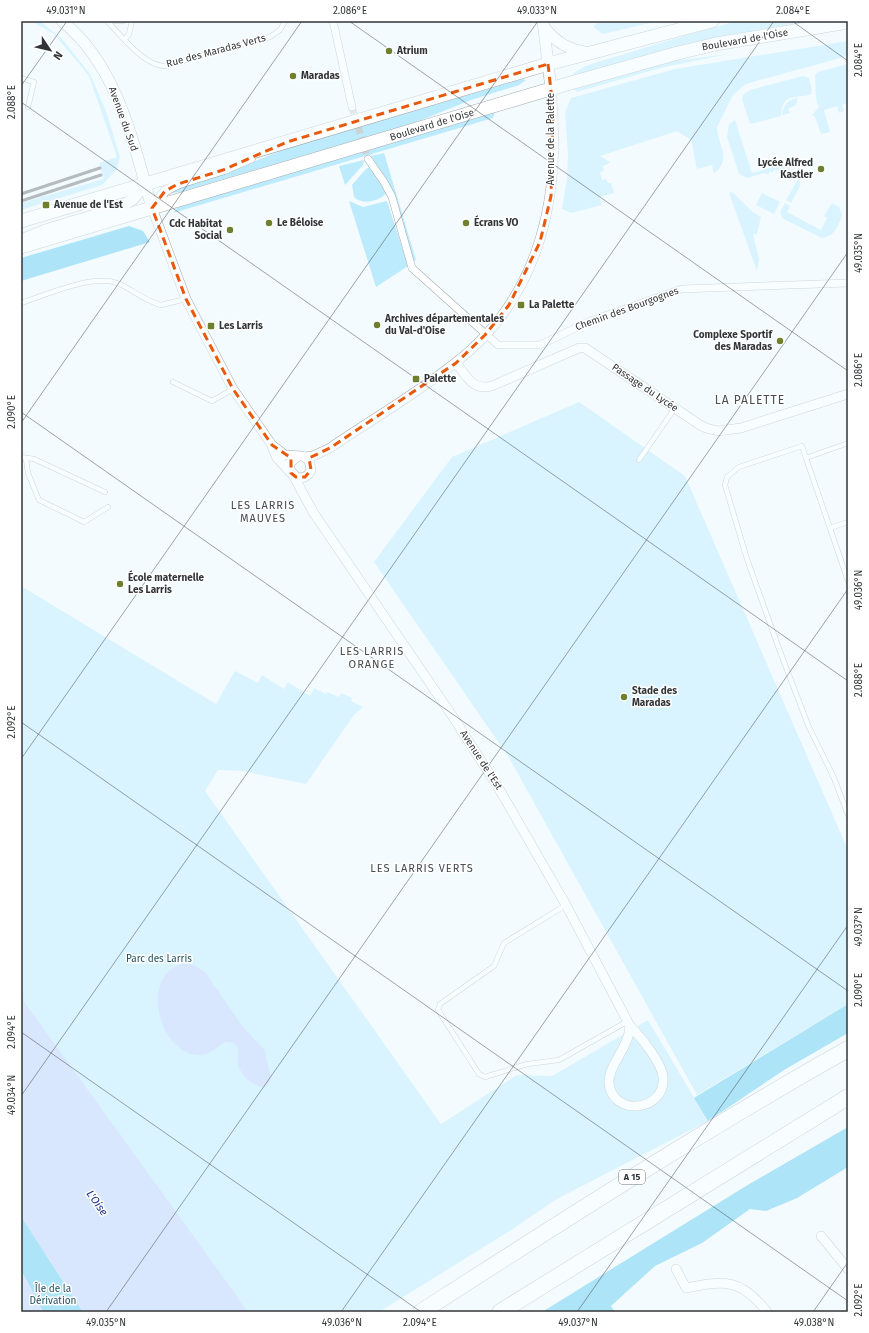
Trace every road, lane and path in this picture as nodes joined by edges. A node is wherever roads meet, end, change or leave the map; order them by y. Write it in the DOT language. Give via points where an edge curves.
graph roads {
  1 [pos="62,21"];
  2 [pos="108,21"];
  3 [pos="123,21"];
  4 [pos="132,21"];
  5 [pos="285,21"];
  6 [pos="333,21"];
  7 [pos="712,21"];
  8 [pos="848,22"];
  9 [pos="544,24"];
  10 [pos="125,39"];
  11 [pos="591,53"];
  12 [pos="548,64"];
  13 [pos="21,78"];
  14 [pos="551,89"];
  15 [pos="28,107"];
  16 [pos="352,107"];
  17 [pos="287,142"];
  18 [pos="368,159"];
  19 [pos="145,185"];
  20 [pos="152,208"];
  21 [pos="21,221"];
  22 [pos="21,240"];
  23 [pos="21,247"];
  24 [pos="848,283"];
  25 [pos="186,299"];
  26 [pos="21,303"];
  27 [pos="485,335"];
  28 [pos="456,363"];
  29 [pos="173,382"];
  30 [pos="233,388"];
  31 [pos="848,394"];
  32 [pos="674,408"];
  33 [pos="848,443"];
  34 [pos="272,445"];
  35 [pos="330,448"];
  36 [pos="21,457"];
  37 [pos="301,457"];
  38 [pos="806,458"];
  39 [pos="26,459"];
  40 [pos="639,460"];
  41 [pos="310,470"];
  42 [pos="292,474"];
  43 [pos="105,492"];
  44 [pos="108,507"];
  45 [pos="311,508"];
  46 [pos="848,522"];
  47 [pos="830,528"];
  48 [pos="848,581"];
  49 [pos="848,815"];
  50 [pos="566,905"];
  51 [pos="629,1023"];
  52 [pos="848,1049"];
  53 [pos="848,1097"];
  54 [pos="821,1236"];
  55 [pos="676,1269"];
  56 [pos="848,1269"];
  57 [pos="421,1312"];
  58 [pos="500,1312"];
  59 [pos="767,1312"];
  1 -- 19 [label="street, Avenue du Sud" via="83,42 108,79 126,122"];
  2 -- 3 [label="lane, Rue des Maradas Verts"];
  2 -- 10 [label="lane, Rue des Maradas Verts"];
  4 -- 10 [label="lane"];
  5 -- 10 [label="lane, Rue des Maradas Verts" via="280,30 270,37 164,66 158,66 146,59"];
  6 -- 16 [label="street"];
  7 -- 11 [label="main road"];
  8 -- 14 [label="main road, Boulevard de l'Oise" via="716,44"];
  9 -- 11 [label="street" via="561,44 577,51"];
  9 -- 12 [label="street, Avenue de la Palette"];
  11 -- 12 [label="main road"];
  12 -- 14 [label="street, Avenue de la Palette"];
  12 -- 17 [label="main road"];
  13 -- 15 [label="lane" via="34,82"];
  14 -- 20 [label="main road, Boulevard de l'Oise"];
  14 -- 27 [label="street, Avenue de la Palette" via="554,170 546,221 540,242 521,285"];
  17 -- 19 [label="main road"];
  17 -- 20 [label="street" via="223,170 178,184 165,191"];
  18 -- 27 [label="street, Chemin des Bourgognes" via="392,197 412,268"];
  19 -- 20 [label="street, Avenue du Sud"];
  19 -- 21 [label="main road"];
  19 -- 22 [label="street" via="133,199 118,208"];
  20 -- 23 [label="main road, Boulevard de l'Oise"];
  20 -- 25 [label="street, Avenue de l'Est"];
  24 -- 27 [label="street, Chemin des Bourgognes" via="682,289 590,321 536,346 498,345"];
  25 -- 26 [label="lane" via="161,305 116,283 100,280"];
  25 -- 30 [label="street, Avenue de l'Est"];
  27 -- 28 [label="street, Avenue de la Palette"];
  28 -- 32 [label="street, Passage du Lycée" via="475,385 482,388 585,348"];
  28 -- 35 [label="street, Avenue de la Palette"];
  29 -- 30 [label="lane" via="212,401"];
  30 -- 34 [label="street, Avenue de l'Est"];
  31 -- 32 [label="street, Passage du Lycée" via="728,430 706,428"];
  32 -- 40 [label="lane"];
  33 -- 38 [label="lane"];
  34 -- 37 [label="street, Avenue de l'Est" via="285,455"];
  34 -- 42 [label="street, Avenue de l'Est" via="277,458"];
  35 -- 37 [label="street, Avenue de la Palette" via="313,456"];
  35 -- 41 [label="street, Avenue de la Palette"];
  36 -- 39 [label="lane"];
  37 -- 41 [label="street" via="310,462"];
  37 -- 42 [label="street" via="290,463"];
  38 -- 47 [label="lane"];
  38 -- 49 [label="lane" via="802,446 774,455 732,471 725,485 778,646 808,725 834,778"];
  39 -- 43 [label="lane" via="34,459"];
  39 -- 44 [label="lane" via="28,473 39,500 84,522"];
  41 -- 42 [label="street" via="302,478"];
  41 -- 45 [label="street, Avenue de l'Est" via="307,486"];
  42 -- 45 [label="street, Avenue de l'Est"];
  45 -- 50 [label="street, Avenue de l'Est" via="480,757"];
  46 -- 47 [label="lane"];
  47 -- 48 [label="lane"];
  50 -- 51 [label="street, Avenue de l'Est"];
  50 -- 51 [label="lane" via="504,943 494,966 440,1004 438,1010 479,1074 485,1077 527,1064 559,1060"];
  51 -- 51 [label="street, Avenue de l'Est" via="626,1045 612,1071 610,1083 617,1098 635,1107 645,1105 655,1098 661,1088 663,1077 646,1043"];
  52 -- 57 [label="highway, A 15" via="603,1195"];
  53 -- 58 [label="highway"];
  54 -- 56 [label="street"];
  55 -- 59 [label="street" via="686,1288 716,1282 741,1286 759,1301"];
}
